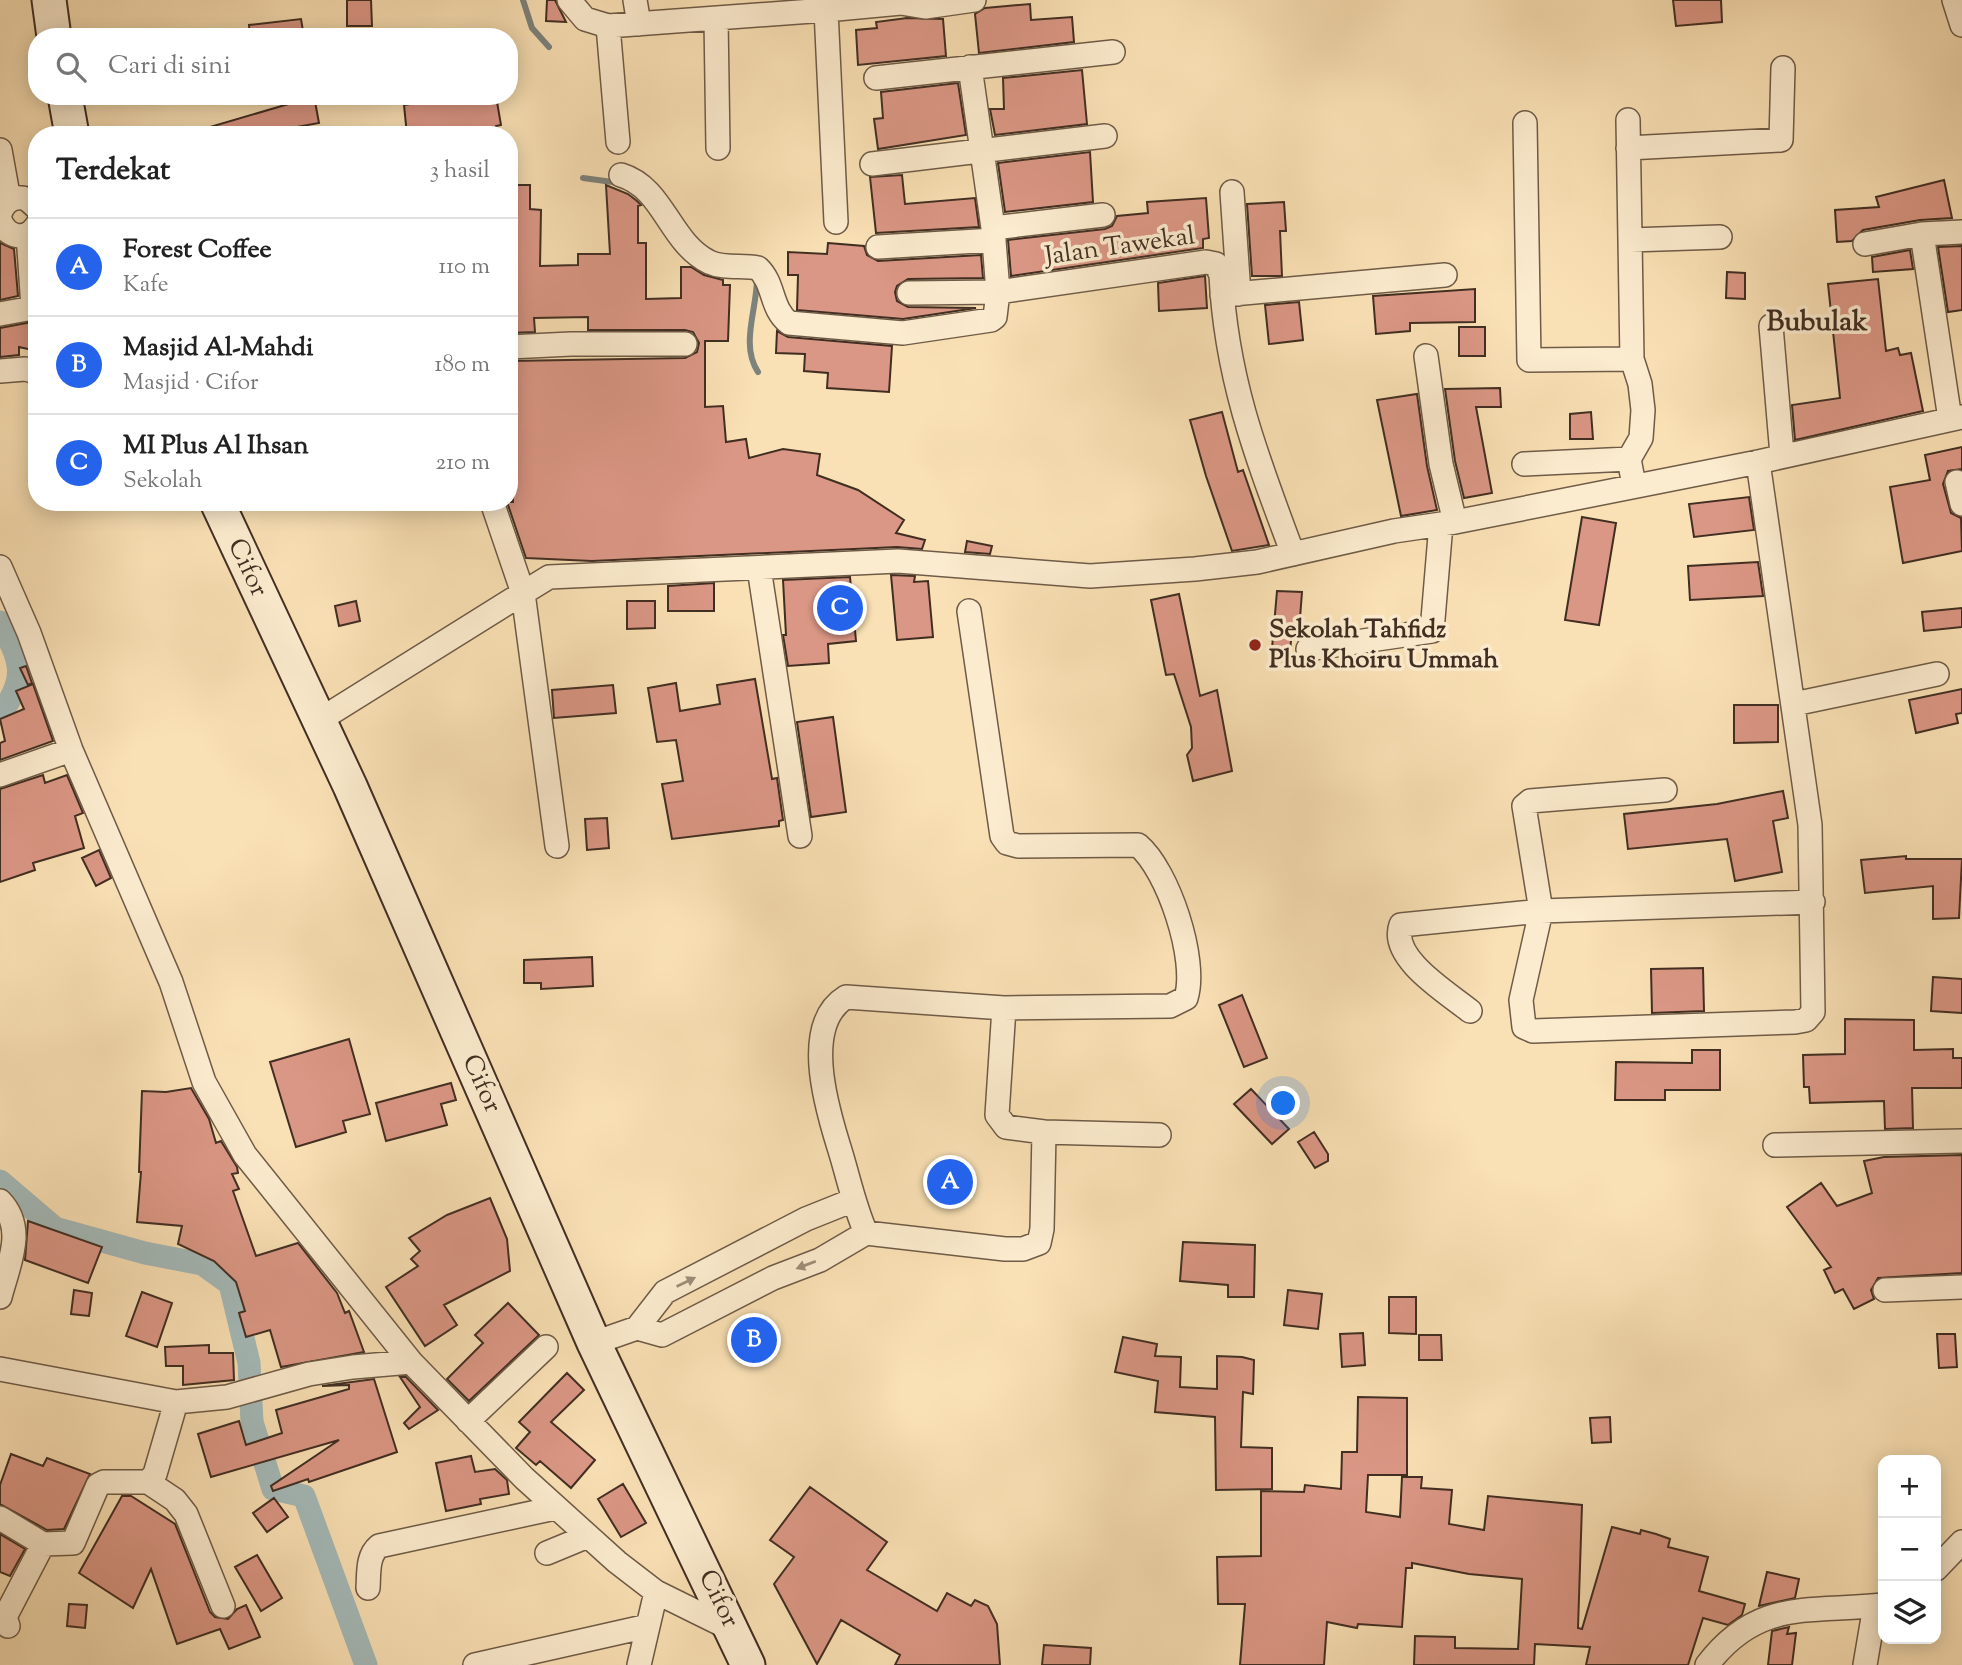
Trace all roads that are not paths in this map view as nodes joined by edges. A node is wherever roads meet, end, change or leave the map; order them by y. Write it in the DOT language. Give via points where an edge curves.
graph roads {
  1 [pos="49,0"];
  2 [pos="569,0"];
  3 [pos="635,0"];
  4 [pos="974,0"];
  5 [pos="1954,0"];
  6 [pos="900,1"];
  7 [pos="826,10"];
  8 [pos="727,12"];
  9 [pos="639,24"];
  10 [pos="1962,25"];
  11 [pos="608,26"];
  12 [pos="53,28"];
  13 [pos="1113,52"];
  14 [pos="970,67"];
  15 [pos="1783,68"];
  16 [pos="876,78"];
  17 [pos="67,105"];
  18 [pos="1628,120"];
  19 [pos="1525,123"];
  20 [pos="70,126"];
  21 [pos="1105,135"];
  22 [pos="618,142"];
  23 [pos="718,148"];
  24 [pos="1628,148"];
  25 [pos="0,150"];
  26 [pos="980,150"];
  27 [pos="872,164"];
  28 [pos="621,175"];
  29 [pos="1232,192"];
  30 [pos="28,200"];
  31 [pos="4,210"];
  32 [pos="1102,215"];
  33 [pos="836,222"];
  34 [pos="1962,232"];
  35 [pos="994,234"];
  36 [pos="1922,234"];
  37 [pos="28,235"];
  38 [pos="1720,237"];
  39 [pos="1630,240"];
  40 [pos="1865,244"];
  41 [pos="878,247"];
  42 [pos="1445,275"];
  43 [pos="998,292"];
  44 [pos="909,293"];
  45 [pos="1231,295"];
  46 [pos="28,309"];
  47 [pos="0,314"];
  48 [pos="1771,326"];
  49 [pos="685,344"];
  50 [pos="518,347"];
  51 [pos="1426,356"];
  52 [pos="1632,359"];
  53 [pos="28,370"];
  54 [pos="0,371"];
  55 [pos="1956,418"];
  56 [pos="1782,455"];
  57 [pos="1629,459"];
  58 [pos="1758,462"];
  59 [pos="1524,464"];
  60 [pos="1634,485"];
  61 [pos="221,511"];
  62 [pos="495,511"];
  63 [pos="1448,523"];
  64 [pos="1293,554"];
  65 [pos="0,567"];
  66 [pos="759,568"];
  67 [pos="523,593"];
  68 [pos="969,611"];
  69 [pos="1308,649"];
  70 [pos="1937,674"];
  71 [pos="1794,704"];
  72 [pos="318,720"];
  73 [pos="71,750"];
  74 [pos="0,775"];
  75 [pos="1665,790"];
  76 [pos="800,836"];
  77 [pos="557,846"];
  78 [pos="1813,902"];
  79 [pos="1541,911"];
  80 [pos="1004,1008"];
  81 [pos="1470,1011"];
  82 [pos="1044,1132"];
  83 [pos="1159,1135"];
  84 [pos="1962,1141"];
  85 [pos="1775,1145"];
  86 [pos="0,1201"];
  87 [pos="851,1201"];
  88 [pos="866,1233"];
  89 [pos="1962,1287"];
  90 [pos="1885,1290"];
  91 [pos="0,1297"];
  92 [pos="638,1328"];
  93 [pos="594,1343"];
  94 [pos="546,1347"];
  95 [pos="411,1362"];
  96 [pos="0,1369"];
  97 [pos="176,1402"];
  98 [pos="467,1421"];
  99 [pos="148,1482"];
  100 [pos="555,1508"];
  101 [pos="0,1518"];
  102 [pos="588,1536"];
  103 [pos="1962,1542"];
  104 [pos="43,1544"];
  105 [pos="547,1553"];
  106 [pos="1941,1564"];
  107 [pos="368,1588"];
  108 [pos="656,1592"];
  109 [pos="223,1606"];
  110 [pos="1878,1606"];
  111 [pos="1878,1610"];
  112 [pos="8,1626"];
  113 [pos="648,1626"];
  114 [pos="733,1630"];
  115 [pos="475,1665"];
  116 [pos="639,1665"];
  117 [pos="748,1665"];
  118 [pos="1707,1665"];
  119 [pos="1865,1665"];
  1 -- 12 [label="street"];
  2 -- 11 [label="street" via="585,19"];
  3 -- 9 [label="street"];
  4 -- 6 [label="street" via="925,7"];
  5 -- 10 [label="street"];
  6 -- 7 [label="street"];
  7 -- 8 [label="street"];
  7 -- 33 [label="street"];
  8 -- 9 [label="street"];
  8 -- 23 [label="street"];
  9 -- 11 [label="street"];
  11 -- 22 [label="street"];
  13 -- 14 [label="street"];
  14 -- 16 [label="street"];
  14 -- 26 [label="street"];
  15 -- 24 [label="street" via="1781,140"];
  17 -- 20 [label="street"];
  18 -- 24 [label="street"];
  19 -- 52 [label="street" via="1529,360"];
  21 -- 26 [label="street"];
  24 -- 39 [label="street"];
  25 -- 31 [label="street"];
  26 -- 27 [label="street"];
  26 -- 35 [label="street"];
  28 -- 43 [label="street" via="654,196 667,219 698,254 718,265 758,268 770,283 775,308 789,323 875,333 927,330 992,320"];
  29 -- 45 [label="street"];
  30 -- 31 [label="street"];
  31 -- 37 [label="street" via="10,234"];
  32 -- 35 [label="street"];
  34 -- 36 [label="street"];
  35 -- 41 [label="street"];
  35 -- 43 [label="street"];
  36 -- 40 [label="street"];
  36 -- 55 [label="street"];
  38 -- 39 [label="street"];
  39 -- 52 [label="street"];
  42 -- 45 [label="street"];
  43 -- 44 [label="street"];
  43 -- 45 [label="street, Jalan Tawekal" via="1210,262 1216,264"];
  45 -- 64 [label="street, Jalan Tawekal" via="1228,351 1245,426"];
  46 -- 47 [label="street"];
  48 -- 56 [label="street"];
  49 -- 50 [label="street"];
  51 -- 63 [label="street"];
  52 -- 57 [label="street" via="1643,410 1641,438"];
  53 -- 54 [label="street"];
  55 -- 56 [label="street"];
  56 -- 58 [label="street"];
  57 -- 59 [label="street"];
  57 -- 60 [label="street"];
  58 -- 60 [label="street"];
  58 -- 71 [label="street"];
  60 -- 63 [label="street"];
  61 -- 72 [label="street, Cifor"];
  62 -- 67 [label="street"];
  63 -- 64 [label="street"];
  63 -- 69 [label="street" via="1432,631"];
  64 -- 66 [label="street" via="1195,569 1090,576 898,561"];
  65 -- 73 [label="street" via="29,632"];
  66 -- 67 [label="street" via="550,577"];
  66 -- 76 [label="street"];
  67 -- 72 [label="street"];
  67 -- 77 [label="street"];
  68 -- 80 [label="street" via="1002,836 1018,846 1138,845 1152,857 1175,907 1191,982 1186,998 1170,1006"];
  70 -- 71 [label="street"];
  71 -- 78 [label="street" via="1811,838"];
  72 -- 93 [label="street, Cifor"];
  73 -- 74 [label="street"];
  73 -- 95 [label="street" via="171,982 204,1082 245,1155"];
  75 -- 79 [label="street" via="1530,801 1524,806"];
  78 -- 79 [label="street"];
  78 -- 79 [label="street" via="1813,1012 1806,1020 1533,1031 1524,1027 1521,1000"];
  79 -- 81 [label="street" via="1401,925 1400,944 1414,966"];
  80 -- 82 [label="street" via="997,1115 1006,1127"];
  80 -- 87 [label="street" via="846,997 834,1004 822,1048 821,1089"];
  82 -- 83 [label="street"];
  82 -- 88 [label="street" via="1039,1243 1005,1249"];
  84 -- 85 [label="street"];
  86 -- 91 [label="street" via="14,1226 15,1251"];
  87 -- 88 [label="street"];
  92 -- 87 [label="street, one-way" via="665,1292 806,1219"];
  88 -- 92 [label="street, one-way" via="820,1260 773,1278 662,1335"];
  89 -- 90 [label="street"];
  92 -- 93 [label="street"];
  93 -- 114 [label="street, Cifor"];
  94 -- 98 [label="street"];
  95 -- 97 [label="street" via="352,1367 227,1397"];
  95 -- 98 [label="street"];
  96 -- 97 [label="street"];
  97 -- 99 [label="street" via="155,1474"];
  98 -- 100 [label="street"];
  99 -- 104 [label="street" via="104,1482 93,1492 73,1544"];
  99 -- 109 [label="street" via="187,1514"];
  100 -- 102 [label="street"];
  100 -- 107 [label="street" via="379,1546 369,1565"];
  101 -- 104 [label="street"];
  102 -- 105 [label="street"];
  102 -- 108 [label="street"];
  103 -- 106 [label="street"];
  104 -- 112 [label="street" via="8,1612"];
  108 -- 113 [label="street"];
  108 -- 114 [label="street"];
  110 -- 118 [label="street" via="1800,1611 1760,1620 1741,1629"];
  111 -- 119 [label="street"];
  113 -- 115 [label="street"];
  113 -- 116 [label="street"];
  114 -- 117 [label="street, Cifor"];
}
